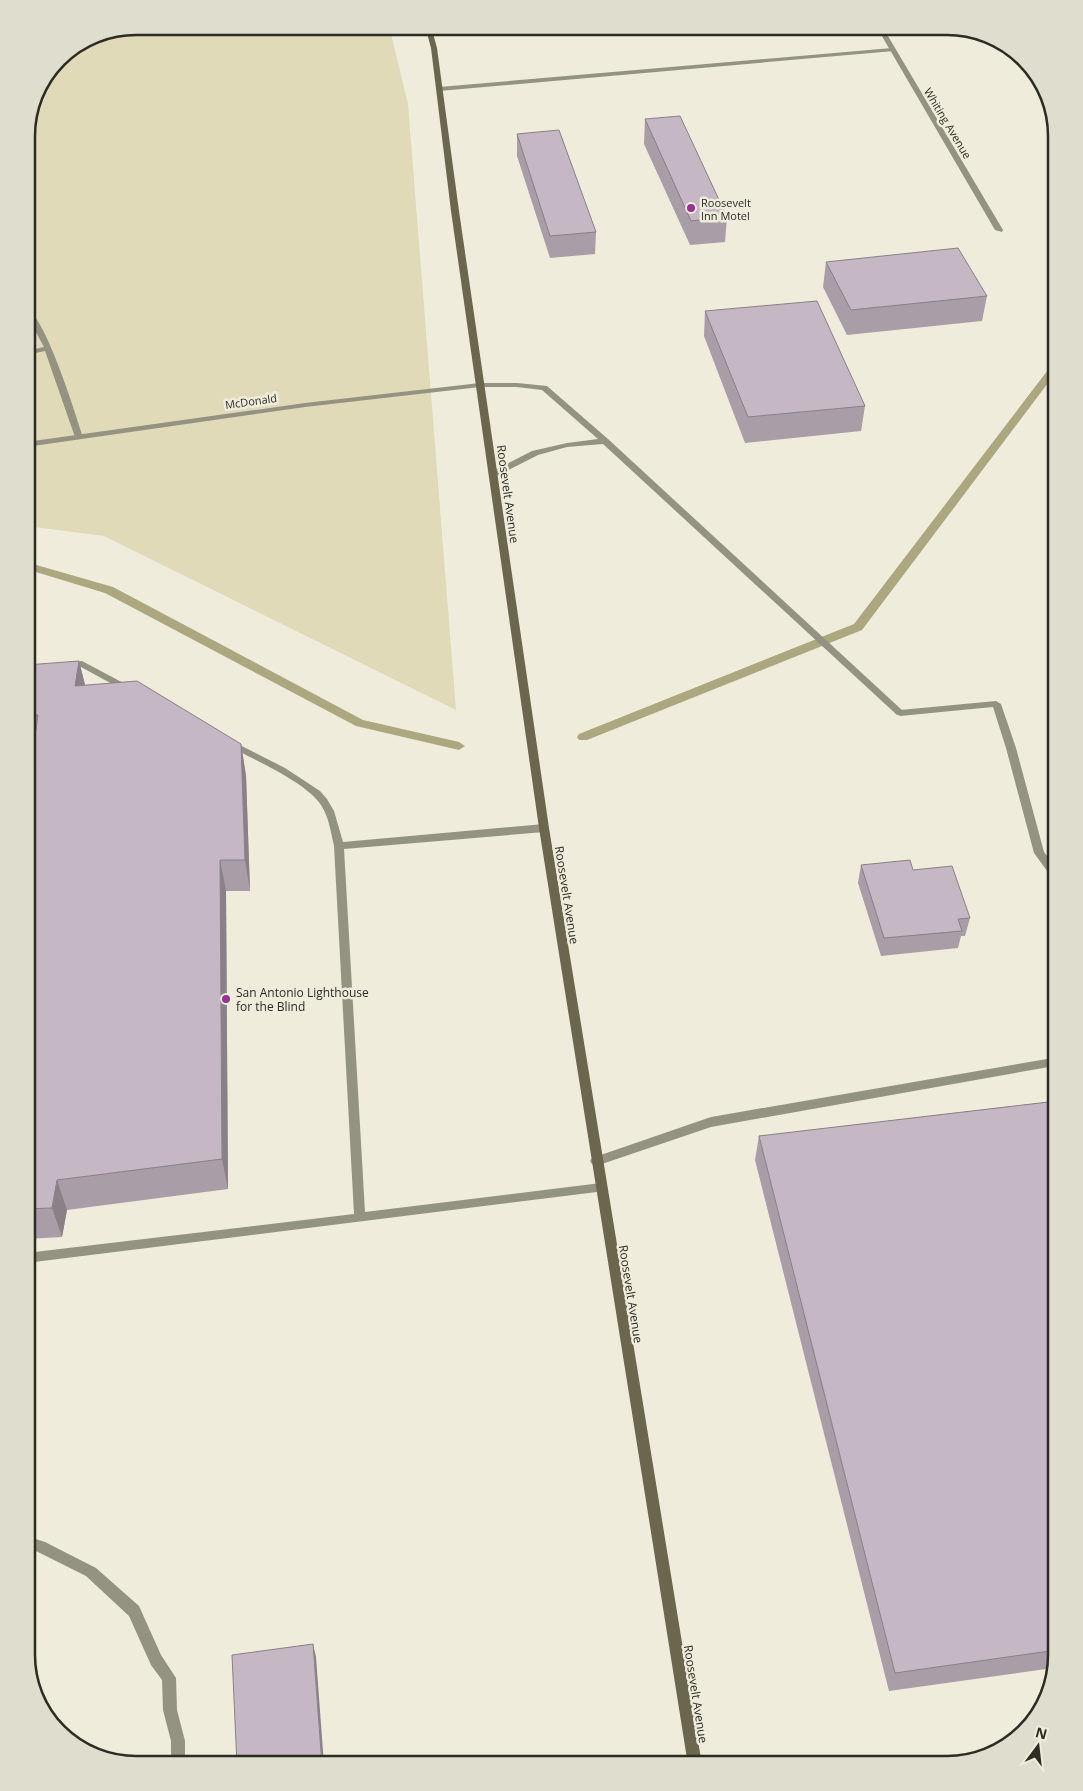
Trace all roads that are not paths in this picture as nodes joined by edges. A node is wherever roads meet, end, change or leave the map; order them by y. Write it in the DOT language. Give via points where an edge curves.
graph roads {
  1 [pos="430,35"];
  2 [pos="884,35"];
  3 [pos="892,50"];
  4 [pos="440,89"];
  5 [pos="999,230"];
  6 [pos="35,323"];
  7 [pos="48,348"];
  8 [pos="35,351"];
  9 [pos="480,385"];
  10 [pos="79,438"];
  11 [pos="604,441"];
  12 [pos="35,444"];
  13 [pos="492,475"];
  14 [pos="54,666"];
  15 [pos="133,692"];
  16 [pos="227,741"];
  17 [pos="544,828"];
  18 [pos="338,846"];
  19 [pos="1048,865"];
  20 [pos="1048,1064"];
  21 [pos="596,1160"];
  22 [pos="601,1188"];
  23 [pos="360,1218"];
  24 [pos="35,1257"];
  25 [pos="35,1545"];
  26 [pos="178,1756"];
  27 [pos="694,1756"];
  1 -- 4 [label="main road, Roosevelt Avenue"];
  2 -- 3 [label="street, Whiting Avenue"];
  3 -- 4 [label="street"];
  3 -- 5 [label="street, Whiting Avenue"];
  4 -- 9 [label="main road, Roosevelt Avenue"];
  6 -- 7 [label="street"];
  7 -- 8 [label="street"];
  7 -- 10 [label="street"];
  9 -- 10 [label="street, McDonald" via="304,405"];
  9 -- 11 [label="street, McDonald" via="544,388"];
  9 -- 13 [label="main road, Roosevelt Avenue"];
  10 -- 12 [label="street, McDonald"];
  11 -- 13 [label="street" via="535,453"];
  11 -- 19 [label="street, McDonald" via="900,713 996,704 1039,854"];
  13 -- 17 [label="main road, Roosevelt Avenue"];
  14 -- 15 [label="street" via="82,664"];
  16 -- 18 [label="street" via="311,788 324,801 331,815"];
  17 -- 18 [label="street"];
  17 -- 21 [label="main road, Roosevelt Avenue"];
  18 -- 23 [label="street"];
  20 -- 21 [label="street" via="711,1122"];
  21 -- 22 [label="main road, Roosevelt Avenue"];
  22 -- 23 [label="street"];
  22 -- 27 [label="main road, Roosevelt Avenue"];
  23 -- 24 [label="street"];
  25 -- 26 [label="street" via="91,1572 134,1610 156,1660 169,1678 170,1710 178,1741"];
}
